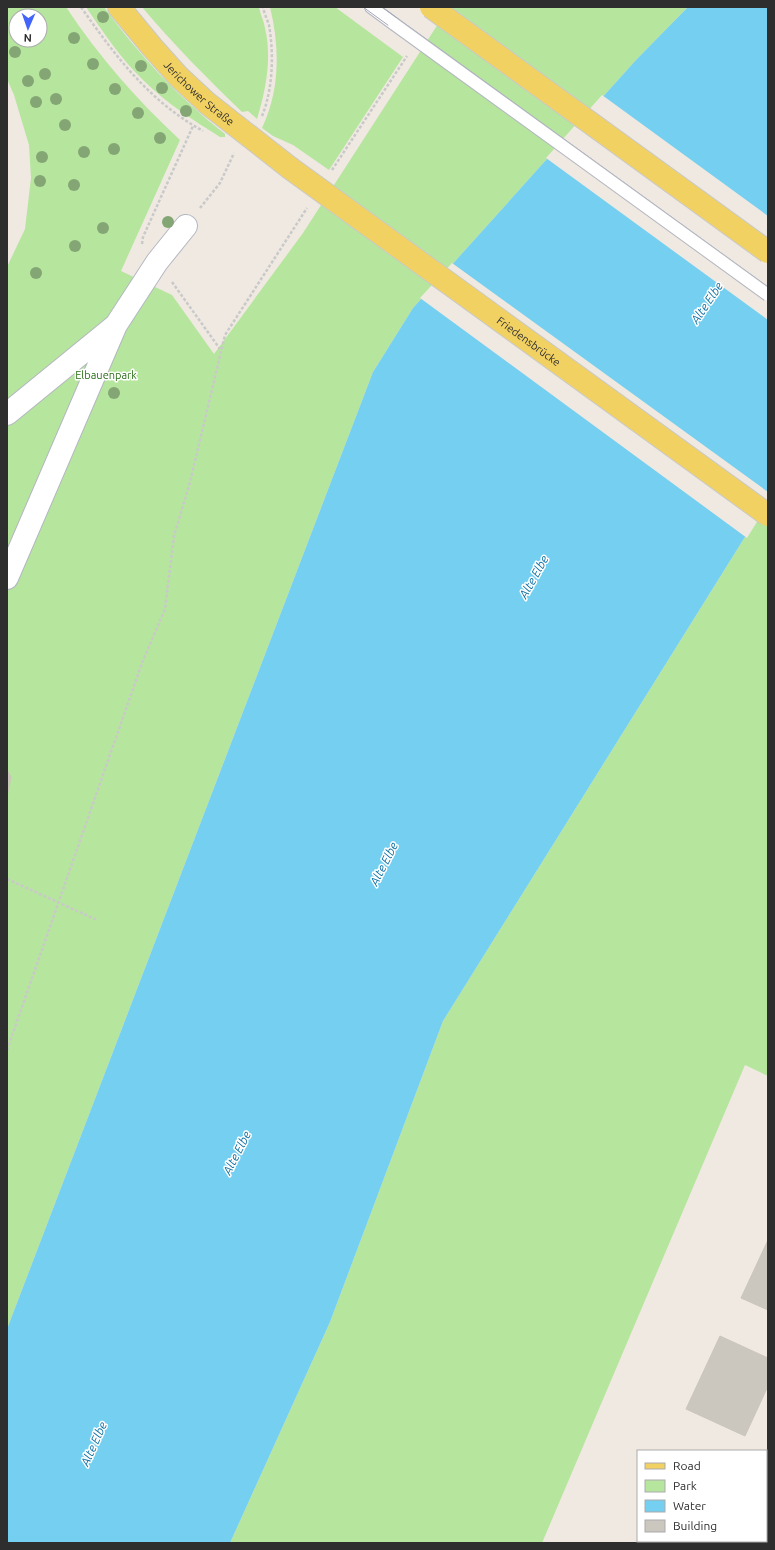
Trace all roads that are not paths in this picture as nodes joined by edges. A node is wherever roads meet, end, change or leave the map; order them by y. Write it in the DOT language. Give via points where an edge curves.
graph roads {
  1 [pos="119,7"];
  2 [pos="371,7"];
  3 [pos="431,7"];
  4 [pos="290,168"];
  5 [pos="186,226"];
  6 [pos="768,252"];
  7 [pos="768,295"];
  8 [pos="116,325"];
  9 [pos="7,414"];
  10 [pos="768,515"];
  11 [pos="7,578"];
  1 -- 4 [label="main road, Jerichower Straße" via="157,53 207,103"];
  2 -- 7 [label="lane, bridge"];
  3 -- 6 [label="main road, bridge"];
  4 -- 10 [label="main road, Friedensbrücke, bridge"];
  5 -- 8 [label="street" via="157,262"];
  8 -- 9 [label="street"];
  8 -- 11 [label="street"];
}
